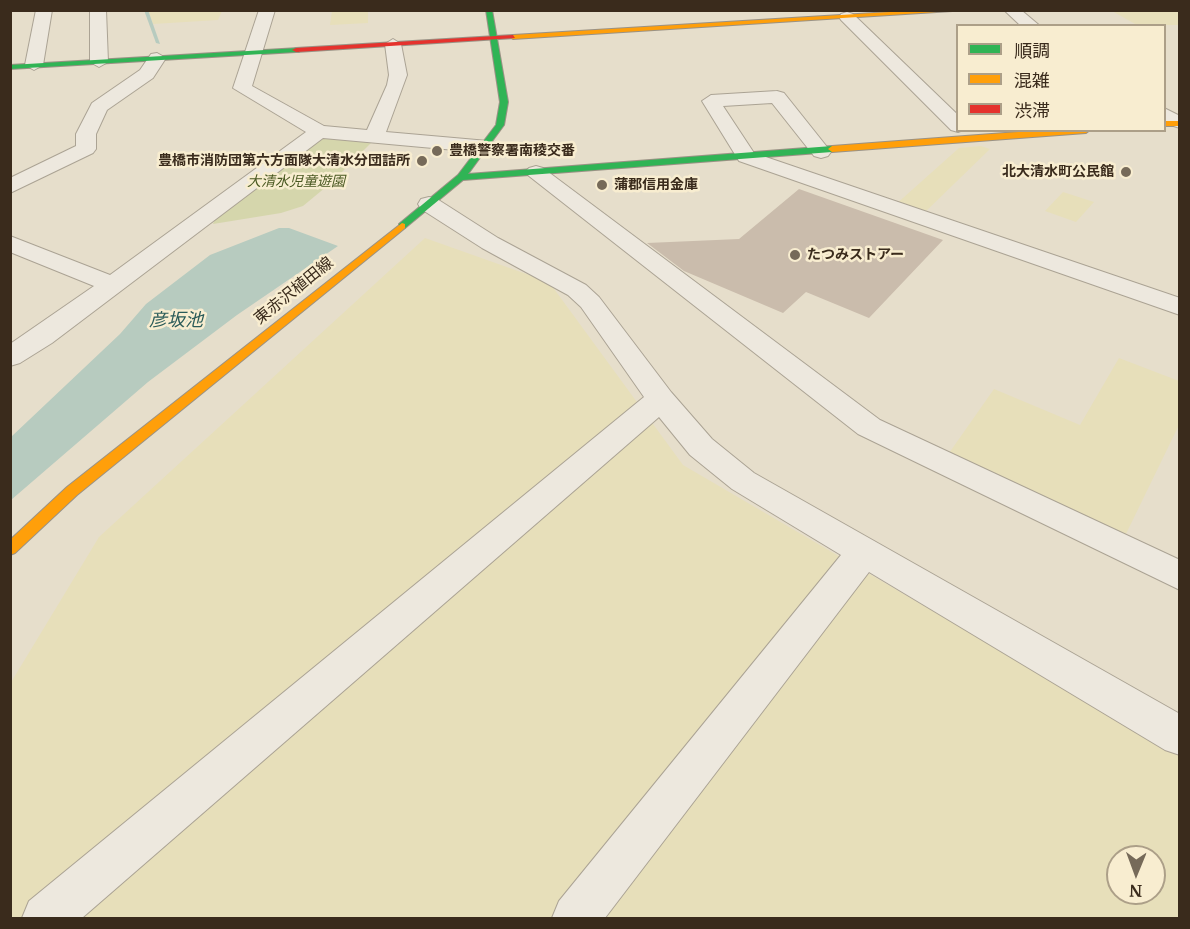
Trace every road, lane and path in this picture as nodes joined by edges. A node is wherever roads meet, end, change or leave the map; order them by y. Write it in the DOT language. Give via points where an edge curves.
graph roads {
  1 [pos="44,10"];
  2 [pos="98,10"];
  3 [pos="267,10"];
  4 [pos="489,10"];
  5 [pos="965,10"];
  6 [pos="1011,10"];
  7 [pos="924,12"];
  8 [pos="847,17"];
  9 [pos="1029,24"];
  10 [pos="494,38"];
  11 [pos="393,44"];
  12 [pos="254,52"];
  13 [pos="157,58"];
  14 [pos="99,62"];
  15 [pos="34,65"];
  16 [pos="10,67"];
  17 [pos="956,125"];
  18 [pos="319,132"];
  19 [pos="1038,132"];
  20 [pos="967,135"];
  21 [pos="374,137"];
  22 [pos="488,147"];
  23 [pos="821,152"];
  24 [pos="746,157"];
  25 [pos="536,172"];
  26 [pos="461,177"];
  27 [pos="10,187"];
  28 [pos="429,204"];
  29 [pos="10,243"];
  30 [pos="113,285"];
  31 [pos="1179,307"];
  32 [pos="10,357"];
  33 [pos="661,399"];
  34 [pos="10,549"];
  35 [pos="863,553"];
  36 [pos="1179,576"];
  37 [pos="1179,736"];
  38 [pos="46,918"];
  39 [pos="576,918"];
  1 -- 15 [label="street"];
  2 -- 14 [label="street"];
  3 -- 12 [label="street"];
  4 -- 10 [label="street, 東赤沢植田線"];
  5 -- 7 [label="street"];
  6 -- 9 [label="street"];
  7 -- 8 [label="street"];
  8 -- 10 [label="street"];
  8 -- 17 [label="street"];
  10 -- 11 [label="street"];
  10 -- 22 [label="street, 東赤沢植田線" via="504,102 500,125"];
  11 -- 12 [label="street"];
  11 -- 21 [label="street" via="396,85"];
  12 -- 13 [label="street"];
  12 -- 18 [label="street" via="242,88"];
  13 -- 14 [label="street"];
  13 -- 27 [label="street" via="147,74 99,107 86,134 86,149"];
  14 -- 15 [label="street"];
  15 -- 16 [label="street"];
  18 -- 21 [label="street"];
  18 -- 30 [label="street"];
  19 -- 20 [label="street"];
  20 -- 23 [label="street"];
  21 -- 22 [label="street"];
  22 -- 26 [label="street, 東赤沢植田線"];
  23 -- 24 [label="street"];
  23 -- 24 [label="street" via="777,97 711,101"];
  24 -- 25 [label="street"];
  24 -- 31 [label="street"];
  25 -- 26 [label="street"];
  25 -- 36 [label="street" via="869,427"];
  26 -- 28 [label="street, 東赤沢植田線"];
  28 -- 33 [label="street" via="490,243 577,290"];
  28 -- 34 [label="street, 東赤沢植田線" via="72,491"];
  29 -- 30 [label="street"];
  30 -- 32 [label="street"];
  33 -- 35 [label="street" via="701,447 743,481"];
  33 -- 38 [label="street"];
  35 -- 37 [label="street"];
  35 -- 39 [label="street"];
}
